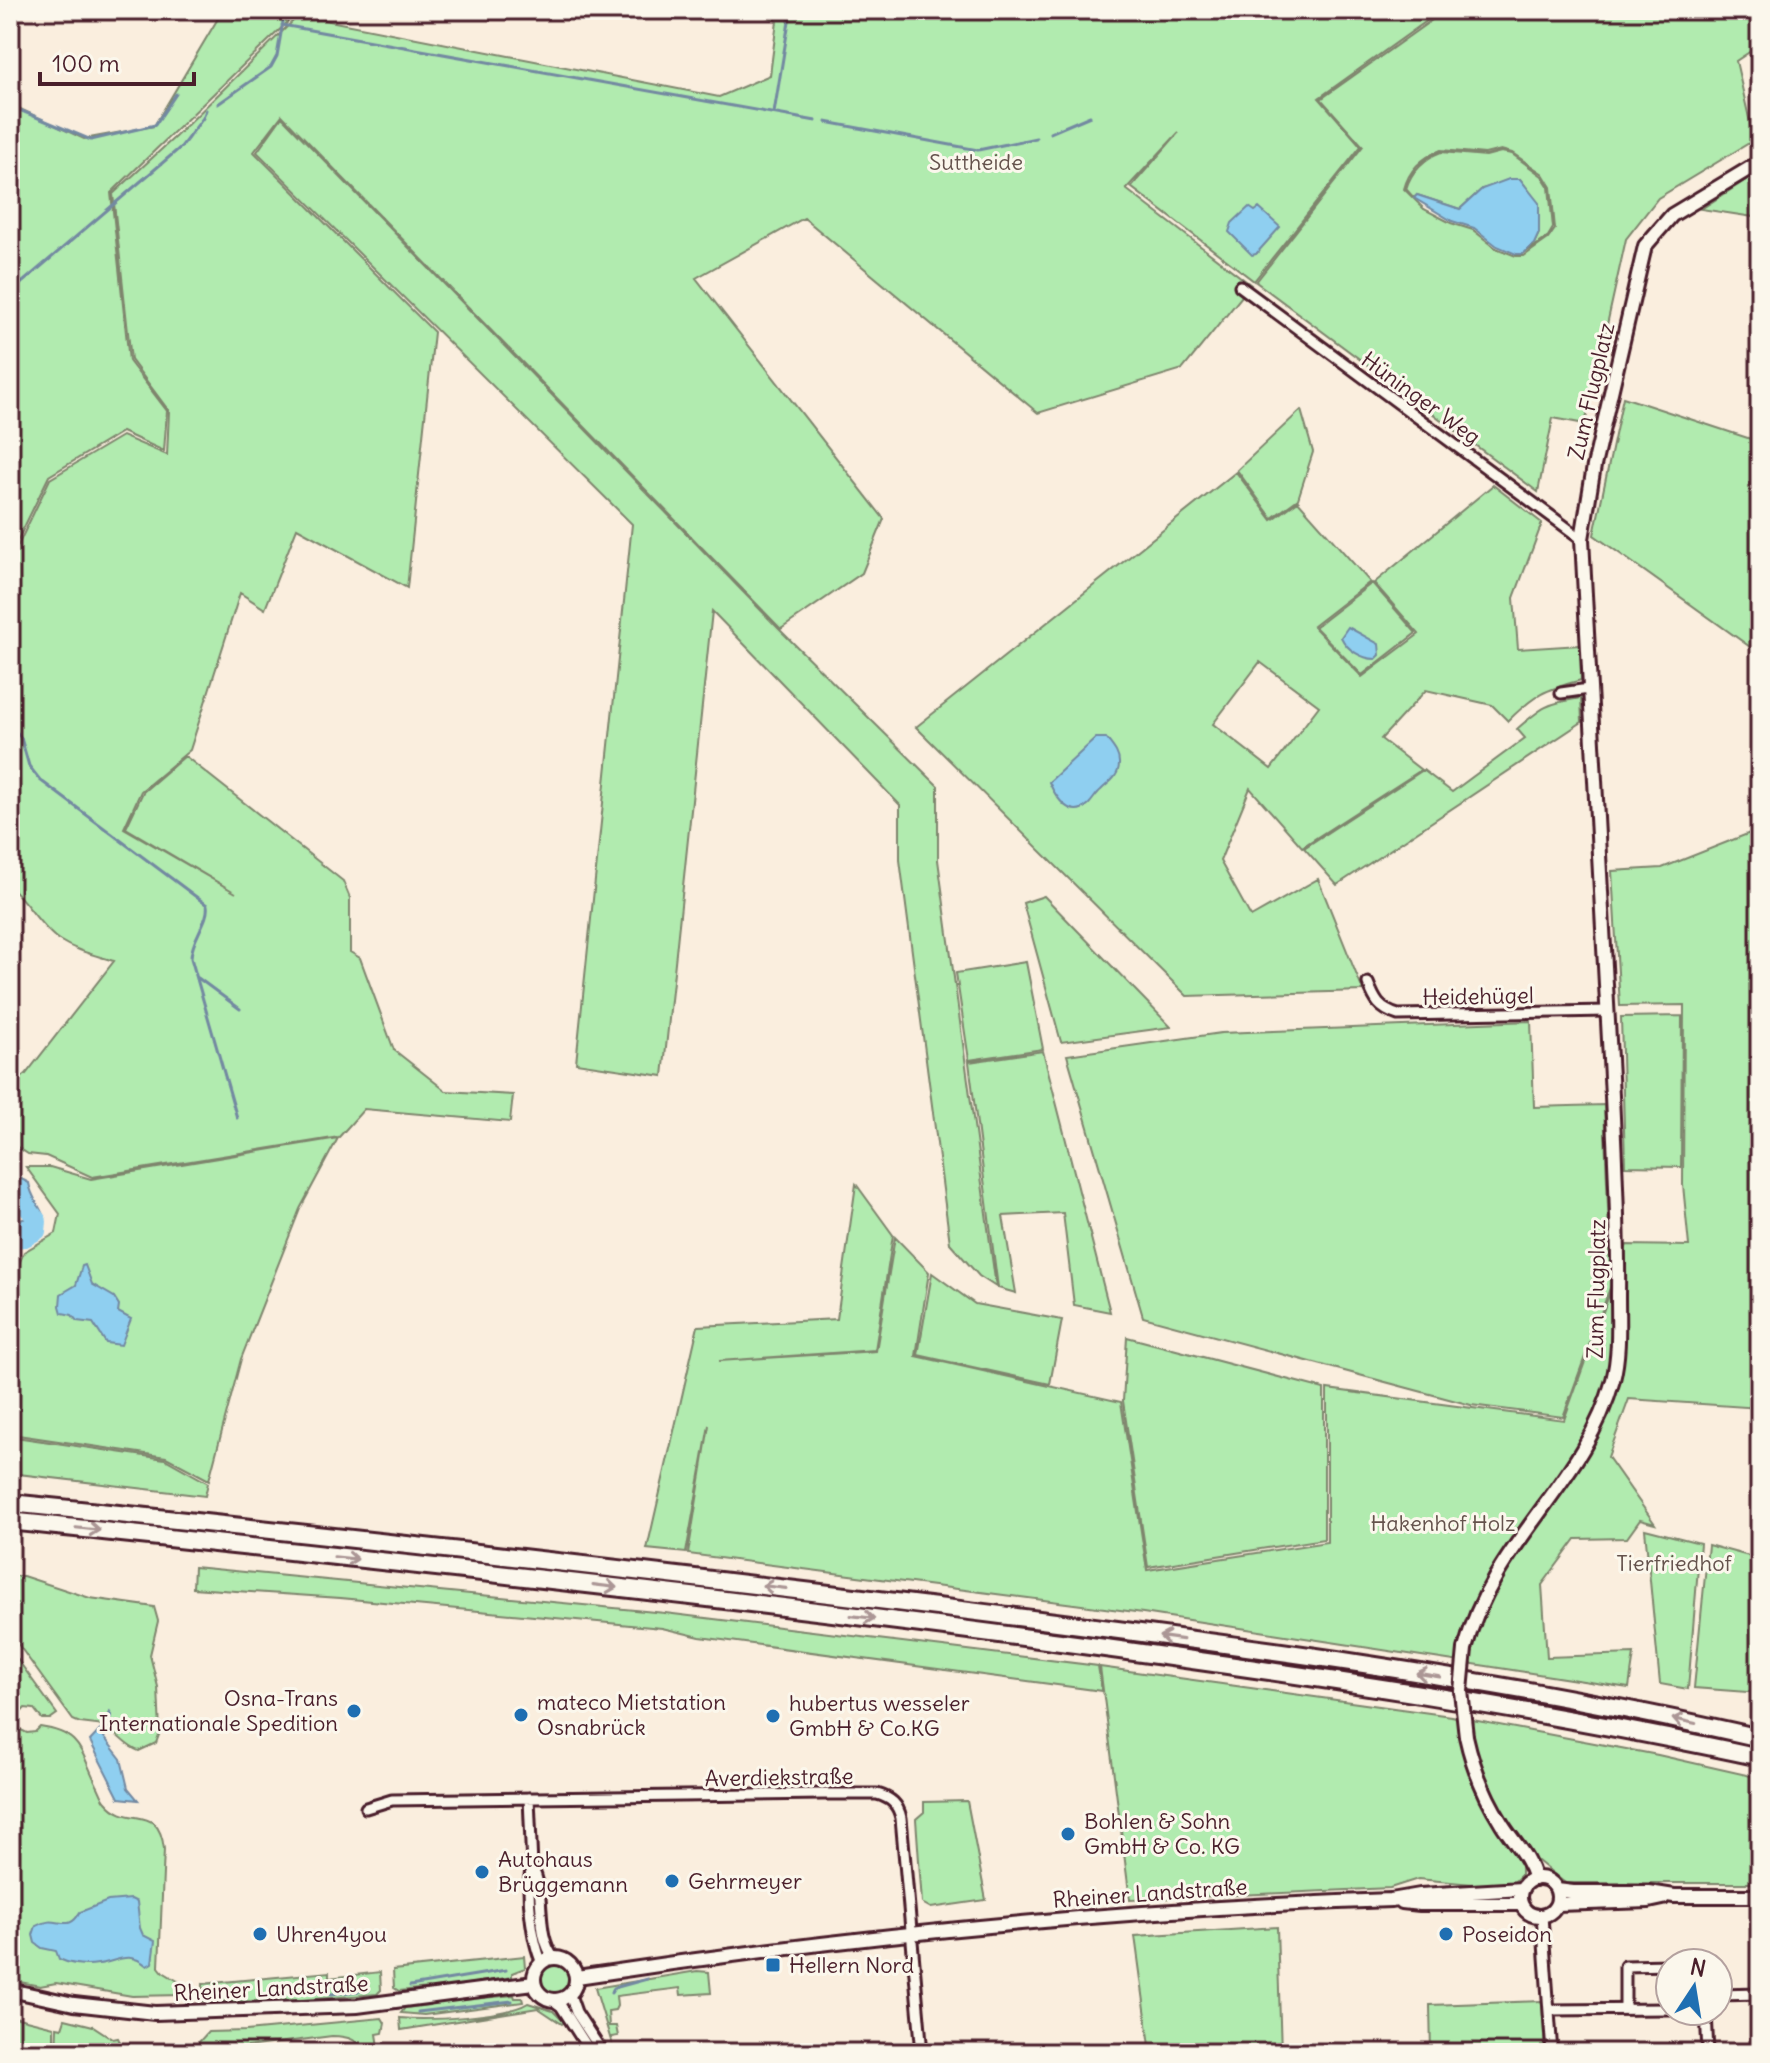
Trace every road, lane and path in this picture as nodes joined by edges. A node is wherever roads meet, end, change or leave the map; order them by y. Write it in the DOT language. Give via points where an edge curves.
graph roads {
  1 [pos="1760,162"];
  2 [pos="1240,286"];
  3 [pos="1582,539"];
  4 [pos="1589,689"];
  5 [pos="1561,693"];
  6 [pos="1368,983"];
  7 [pos="1607,1011"];
  8 [pos="10,1503"];
  9 [pos="10,1521"];
  10 [pos="1760,1738"];
  11 [pos="1760,1757"];
  12 [pos="529,1798"];
  13 [pos="366,1808"];
  14 [pos="1535,1879"];
  15 [pos="1522,1889"];
  16 [pos="1557,1890"];
  17 [pos="1674,1896"];
  18 [pos="1760,1896"];
  19 [pos="1391,1900"];
  20 [pos="1521,1904"];
  21 [pos="1557,1904"];
  22 [pos="1542,1916"];
  23 [pos="913,1933"];
  24 [pos="548,1960"];
  25 [pos="1654,1965"];
  26 [pos="577,1977"];
  27 [pos="534,1983"];
  28 [pos="10,1990"];
  29 [pos="1760,1994"];
  30 [pos="570,1995"];
  31 [pos="1734,1995"];
  32 [pos="554,2001"];
  33 [pos="1625,2009"];
  34 [pos="1654,2009"];
  35 [pos="1549,2010"];
  36 [pos="1707,2027"];
  37 [pos="591,2053"];
  38 [pos="603,2053"];
  39 [pos="922,2053"];
  40 [pos="1552,2053"];
  41 [pos="1708,2053"];
  1 -- 3 [label="street, Zum Flugplatz" via="1672,215 1645,246"];
  2 -- 3 [label="street, Hüninger Weg"];
  3 -- 4 [label="street, Zum Flugplatz"];
  4 -- 5 [label="street"];
  4 -- 7 [label="street, Zum Flugplatz"];
  6 -- 7 [label="street, Heidehügel" via="1377,1005 1398,1015"];
  7 -- 14 [label="street, Zum Flugplatz, bridge" via="1618,1276 1613,1379 1592,1435 1483,1598 1465,1649 1461,1691 1477,1776"];
  10 -- 8 [label="highway, one-way" via="1531,1692 1062,1623 604,1566"];
  9 -- 11 [label="highway, one-way" via="611,1586 1174,1657 1481,1703"];
  12 -- 13 [label="street, Averdiekstraße" via="392,1800"];
  12 -- 23 [label="street, Averdiekstraße" via="885,1796 896,1804 901,1818"];
  12 -- 24 [label="street" via="532,1867 539,1878"];
  14 -- 15 [label="street"];
  14 -- 16 [label="street" via="1548,1880"];
  15 -- 19 [label="street, Rheiner Landstraße"];
  15 -- 20 [label="street"];
  16 -- 17 [label="street"];
  16 -- 21 [label="street"];
  17 -- 18 [label="street"];
  17 -- 21 [label="street"];
  19 -- 20 [label="street, Rheiner Landstraße"];
  19 -- 23 [label="street, Rheiner Landstraße" via="1178,1910"];
  20 -- 22 [label="street" via="1530,1914"];
  21 -- 22 [label="street"];
  22 -- 35 [label="street"];
  23 -- 26 [label="street, Rheiner Landstraße"];
  23 -- 39 [label="street"];
  24 -- 26 [label="street" via="567,1961"];
  24 -- 27 [label="street" via="535,1972"];
  25 -- 33 [label="street" via="1625,1966"];
  26 -- 30 [label="street"];
  27 -- 28 [label="street, Rheiner Landstraße" via="357,2006 155,2013"];
  27 -- 32 [label="street" via="541,1996"];
  29 -- 31 [label="street"];
  30 -- 32 [label="street"];
  30 -- 38 [label="street"];
  32 -- 37 [label="street"];
  33 -- 34 [label="street"];
  33 -- 35 [label="street"];
  35 -- 40 [label="street"];
  36 -- 41 [label="street"];
}
